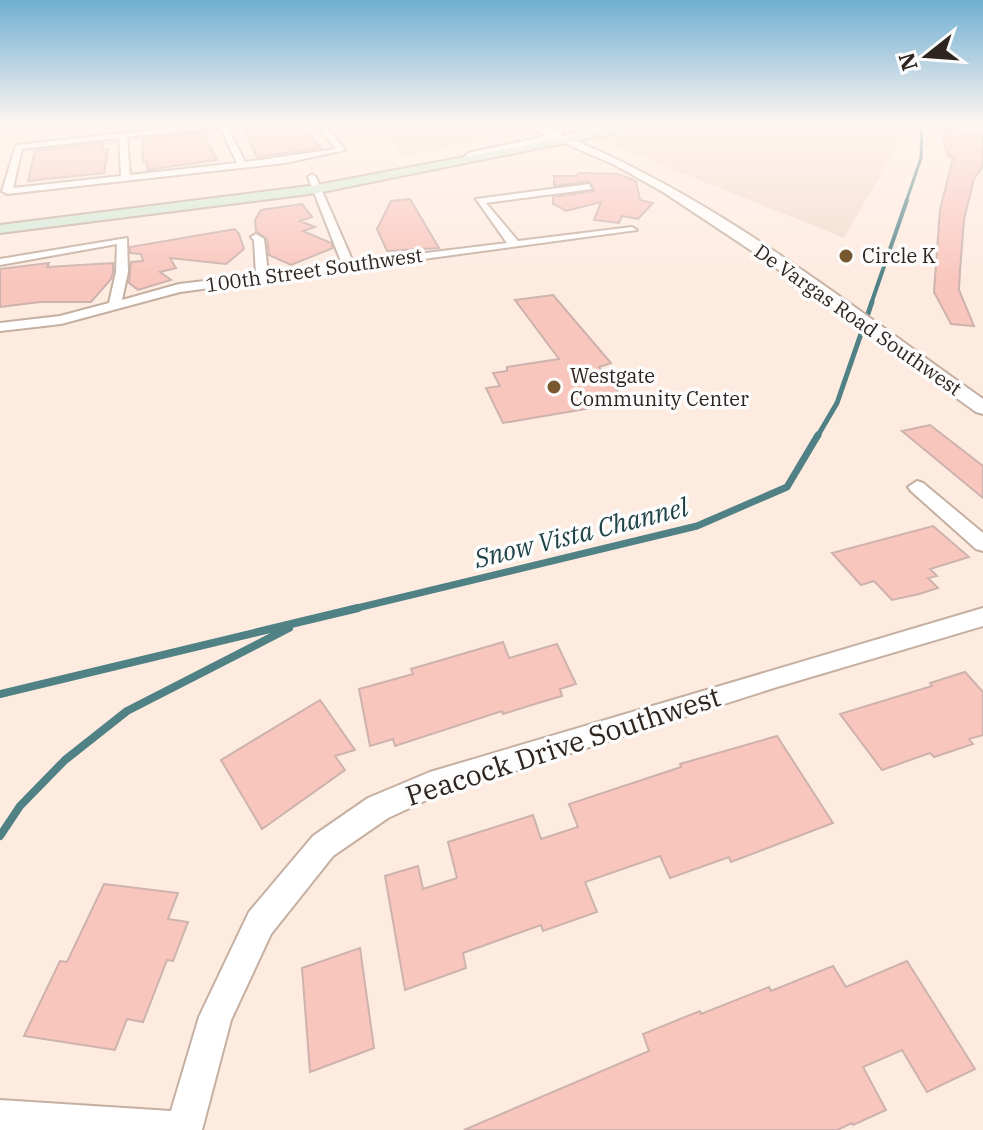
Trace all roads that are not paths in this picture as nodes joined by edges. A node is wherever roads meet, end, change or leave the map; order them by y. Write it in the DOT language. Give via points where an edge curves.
graph roads {
  1 [pos="11,176"];
  2 [pos="138,176"];
  3 [pos="351,176"];
  4 [pos="361,176"];
  5 [pos="645,176"];
  6 [pos="126,177"];
  7 [pos="315,183"];
  8 [pos="589,187"];
  9 [pos="0,216"];
  10 [pos="0,229"];
  11 [pos="632,230"];
  12 [pos="256,237"];
  13 [pos="514,244"];
  14 [pos="0,262"];
  15 [pos="348,265"];
  16 [pos="262,276"];
  17 [pos="115,304"];
  18 [pos="0,327"];
  19 [pos="983,408"];
  20 [pos="917,487"];
  21 [pos="983,544"];
  22 [pos="983,617"];
  23 [pos="0,1118"];
  24 [pos="183,1130"];
  1 -- 6 [label="street" via="7,191"];
  2 -- 6 [label="street"];
  3 -- 7 [label="main road"];
  4 -- 7 [label="main road"];
  5 -- 19 [label="street, De Vargas Road Southwest" via="734,232"];
  7 -- 9 [label="main road"];
  7 -- 10 [label="main road"];
  7 -- 15 [label="street"];
  8 -- 13 [label="street" via="479,201"];
  11 -- 13 [label="street, 100th Street Southwest"];
  12 -- 16 [label="street"];
  13 -- 15 [label="street, 100th Street Southwest"];
  14 -- 17 [label="street" via="123,240"];
  15 -- 16 [label="street, 100th Street Southwest"];
  16 -- 17 [label="street, 100th Street Southwest"];
  17 -- 18 [label="street, 100th Street Southwest" via="61,320"];
  20 -- 21 [label="street"];
  22 -- 24 [label="street, Peacock Drive Southwest" via="430,785 378,808 323,846 260,923 215,1017"];
  23 -- 24 [label="street, Peacock Drive Southwest"];
}
